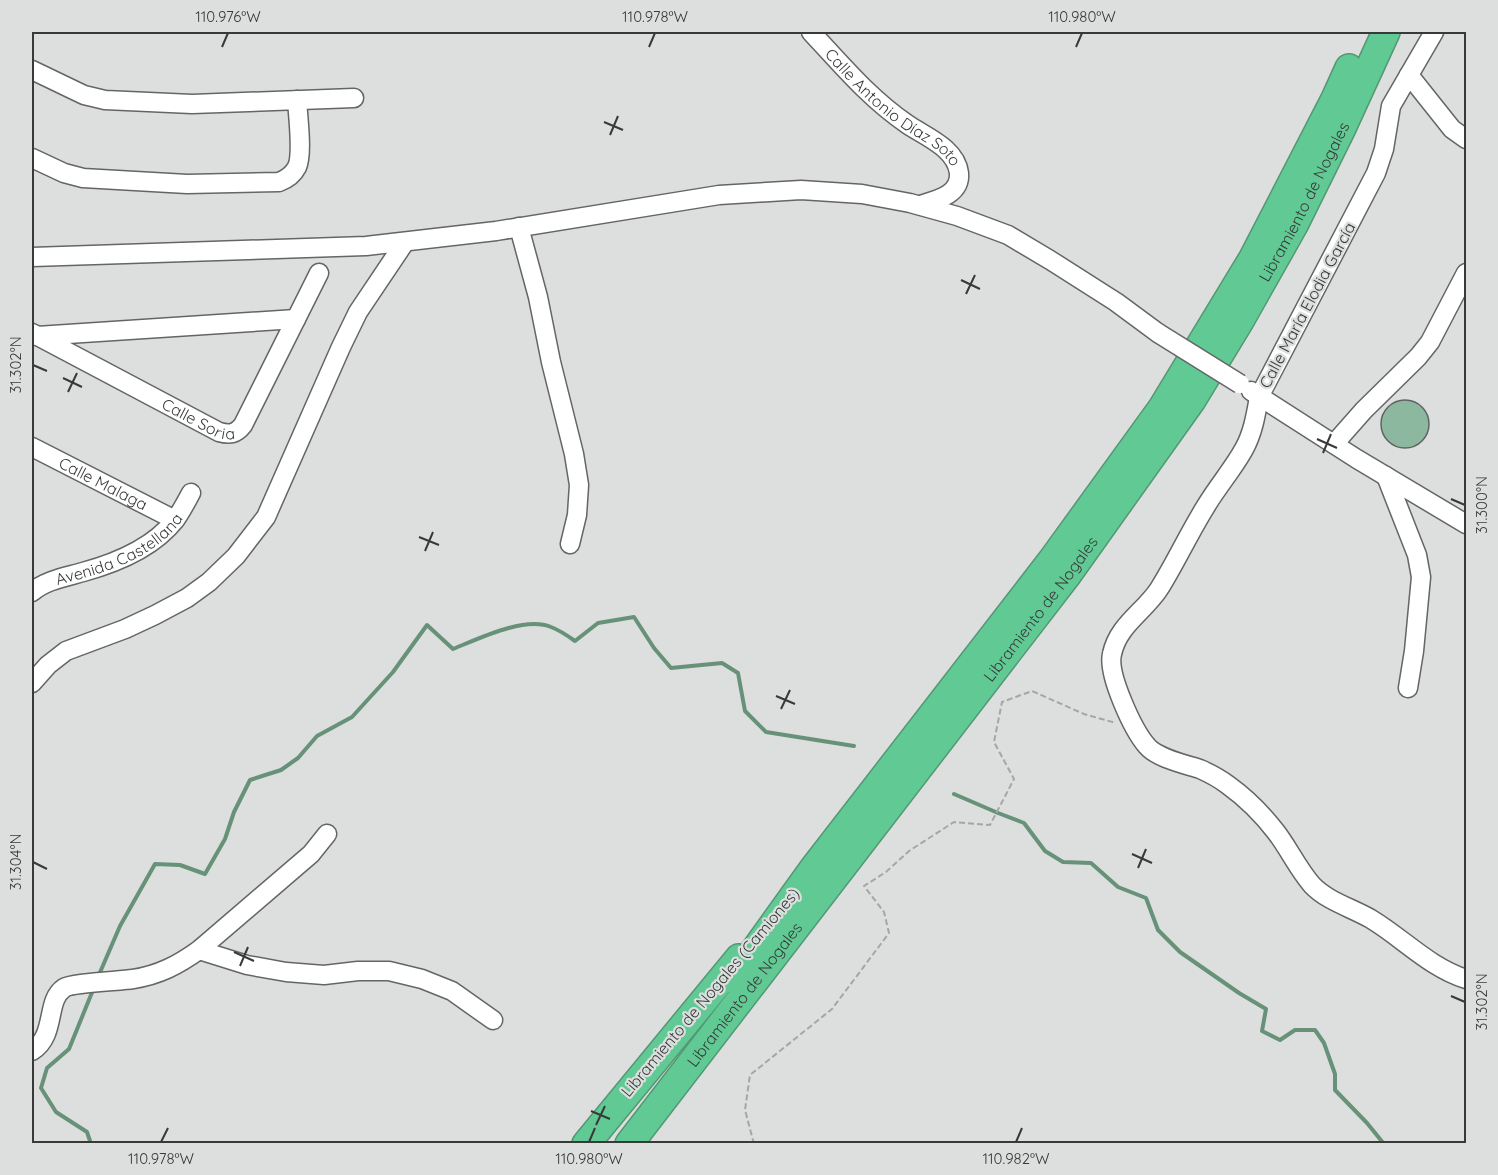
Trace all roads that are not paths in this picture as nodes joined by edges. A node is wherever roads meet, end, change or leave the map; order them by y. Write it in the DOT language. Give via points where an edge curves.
graph roads {
  1 [pos="811,32"];
  2 [pos="1365,32"];
  3 [pos="1386,32"];
  4 [pos="1434,32"];
  5 [pos="32,70"];
  6 [pos="1409,75"];
  7 [pos="354,98"];
  8 [pos="297,100"];
  9 [pos="1467,139"];
  10 [pos="32,158"];
  11 [pos="920,205"];
  12 [pos="519,227"];
  13 [pos="405,242"];
  14 [pos="32,257"];
  15 [pos="319,273"];
  16 [pos="1467,273"];
  17 [pos="296,319"];
  18 [pos="34,334"];
  19 [pos="1259,397"];
  20 [pos="1334,444"];
  21 [pos="32,447"];
  22 [pos="1386,476"];
  23 [pos="191,493"];
  24 [pos="174,520"];
  25 [pos="1467,524"];
  26 [pos="570,544"];
  27 [pos="35,585"];
  28 [pos="32,682"];
  29 [pos="1408,688"];
  30 [pos="327,834"];
  31 [pos="813,869"];
  32 [pos="199,950"];
  33 [pos="1467,979"];
  34 [pos="493,1020"];
  35 [pos="32,1051"];
  36 [pos="585,1143"];
  37 [pos="600,1143"];
  38 [pos="616,1143"];
  39 [pos="629,1143"];
  1 -- 11 [label="street, Calle Antonio Díaz Soto" via="875,99 949,152 959,182 947,196"];
  2 -- 31 [label="highway, Libramiento de Nogales" via="1253,258 1162,408 1052,560"];
  3 -- 39 [label="highway, Libramiento de Nogales" via="1294,225 1192,400 1068,574"];
  4 -- 6 [label="street, Calle María Elodia García"];
  5 -- 8 [label="street" via="105,100 192,104"];
  6 -- 9 [label="street" via="1452,129"];
  6 -- 19 [label="street, Calle María Elodia García" via="1391,106 1376,173"];
  7 -- 8 [label="street"];
  8 -- 10 [label="street" via="300,155 297,168 279,182 187,184 83,178"];
  11 -- 12 [label="street" via="862,194 801,190 719,195"];
  11 -- 19 [label="street, bridge" via="1008,235"];
  12 -- 13 [label="street"];
  12 -- 26 [label="street" via="579,485"];
  13 -- 14 [label="street"];
  13 -- 28 [label="street" via="358,312 266,517 236,556 187,598 125,629 66,651"];
  15 -- 17 [label="street, Calle Soria"];
  16 -- 20 [label="street" via="1430,342"];
  17 -- 18 [label="street"];
  17 -- 18 [label="street, Calle Soria" via="243,425 229,434"];
  19 -- 20 [label="street"];
  19 -- 33 [label="street, Calle María Elodia García" via="1244,448 1158,591 1114,643 1112,670 1126,710 1154,753 1203,771 1244,797 1276,832 1313,886 1372,920 1432,964"];
  20 -- 22 [label="street"];
  21 -- 24 [label="street, Calle Malaga"];
  22 -- 25 [label="street"];
  22 -- 29 [label="street" via="1417,555 1421,577"];
  23 -- 24 [label="street, Avenida Castellana"];
  24 -- 27 [label="street, Avenida Castellana" via="158,538 136,552 96,569"];
  30 -- 32 [label="street" via="311,854"];
  31 -- 36 [label="highway, Libramiento de Nogales (Camiones)"];
  31 -- 37 [label="highway"];
  31 -- 38 [label="highway, Libramiento de Nogales"];
  32 -- 34 [label="street" via="286,972 324,975 389,971 452,991"];
  32 -- 35 [label="street" via="161,972 66,986 55,997 50,1025"];
}
